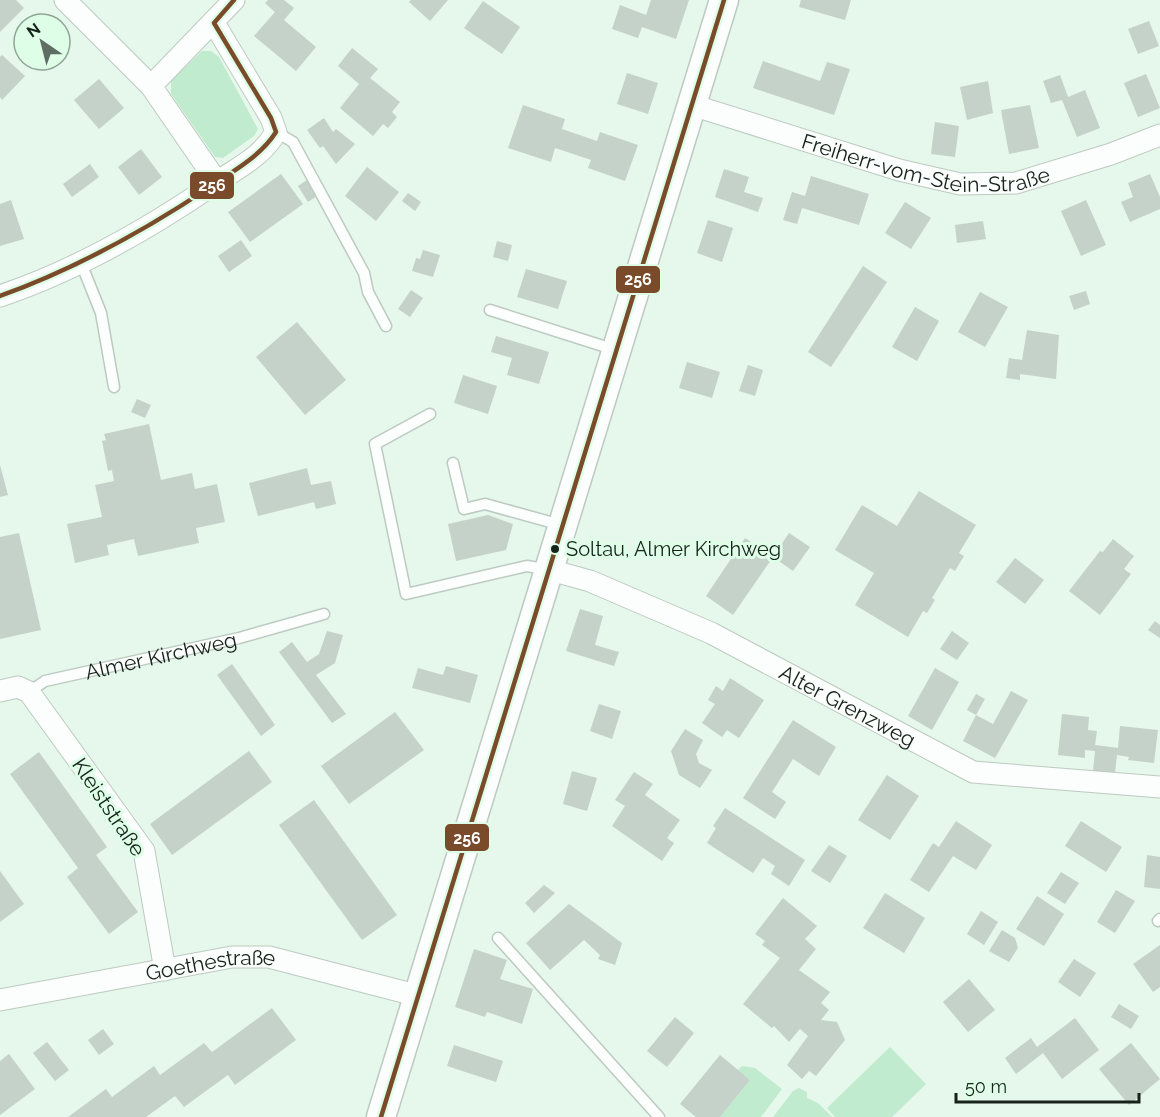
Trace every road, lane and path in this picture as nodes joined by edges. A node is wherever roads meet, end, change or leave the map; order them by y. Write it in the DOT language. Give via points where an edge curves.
graph roads {
  1 [pos="65,0"];
  2 [pos="234,0"];
  3 [pos="724,0"];
  4 [pos="214,23"];
  5 [pos="151,86"];
  6 [pos="692,105"];
  7 [pos="276,132"];
  8 [pos="1160,135"];
  9 [pos="217,182"];
  10 [pos="81,263"];
  11 [pos="0,296"];
  12 [pos="489,310"];
  13 [pos="386,326"];
  14 [pos="603,346"];
  15 [pos="114,387"];
  16 [pos="430,414"];
  17 [pos="453,463"];
  18 [pos="563,526"];
  19 [pos="550,570"];
  20 [pos="324,614"];
  21 [pos="0,691"];
  22 [pos="29,692"];
  23 [pos="1160,787"];
  24 [pos="498,938"];
  25 [pos="165,970"];
  26 [pos="419,996"];
  27 [pos="0,1000"];
  28 [pos="381,1117"];
  29 [pos="659,1117"];
  1 -- 5 [label="street"];
  2 -- 4 [label="street"];
  3 -- 6 [label="main road"];
  4 -- 5 [label="street"];
  4 -- 7 [label="street"];
  5 -- 9 [label="street"];
  6 -- 8 [label="street, Freiherr-vom-Stein-Straße" via="899,171 960,184 1016,183"];
  6 -- 18 [label="main road"];
  7 -- 9 [label="street" via="253,158"];
  7 -- 13 [label="lane" via="293,142 364,273 368,292"];
  9 -- 10 [label="street" via="143,230"];
  10 -- 11 [label="street"];
  10 -- 15 [label="lane" via="101,313"];
  12 -- 14 [label="lane"];
  16 -- 19 [label="lane" via="375,444 406,594 527,566"];
  17 -- 18 [label="lane" via="464,508 485,504"];
  18 -- 19 [label="main road"];
  19 -- 23 [label="street, Alter Grenzweg" via="590,581 711,633 973,771"];
  19 -- 26 [label="main road"];
  20 -- 22 [label="lane, Almer Kirchweg" via="239,638 45,681"];
  21 -- 22 [label="street, Almer Kirchweg" via="18,687"];
  22 -- 25 [label="street, Kleiststraße" via="144,851"];
  24 -- 29 [label="lane"];
  25 -- 26 [label="street, Goethestraße" via="232,957 269,957"];
  25 -- 27 [label="street, Goethestraße"];
  26 -- 28 [label="main road"];
}
